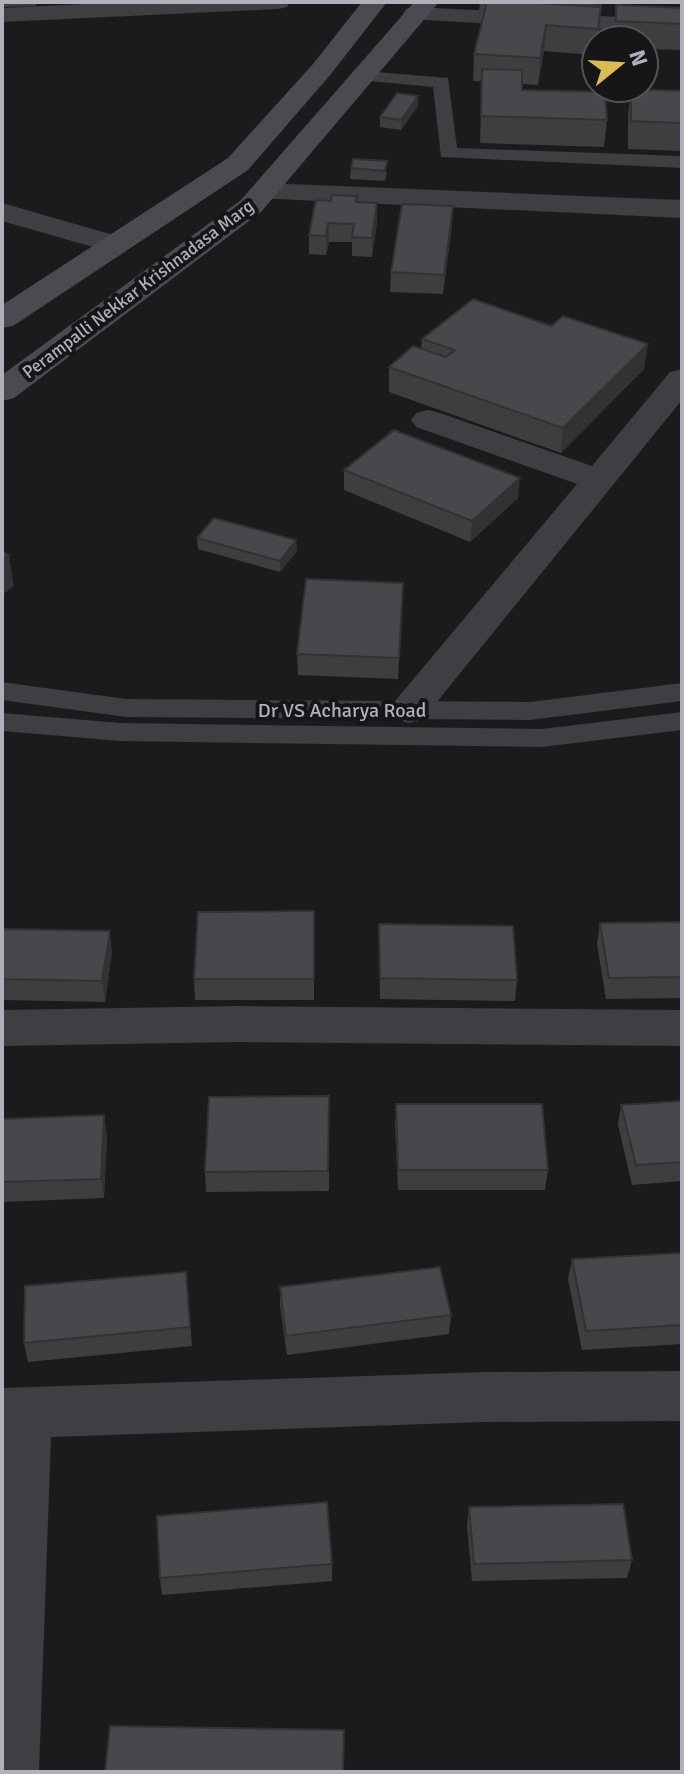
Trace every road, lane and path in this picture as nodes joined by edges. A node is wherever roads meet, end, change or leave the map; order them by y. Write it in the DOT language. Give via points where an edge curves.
graph roads {
  1 [pos="278,2"];
  2 [pos="375,2"];
  3 [pos="421,8"];
  4 [pos="2,15"];
  5 [pos="682,27"];
  6 [pos="364,76"];
  7 [pos="682,162"];
  8 [pos="265,192"];
  9 [pos="682,209"];
  10 [pos="2,212"];
  11 [pos="114,244"];
  12 [pos="2,319"];
  13 [pos="682,379"];
  14 [pos="2,391"];
  15 [pos="428,420"];
  16 [pos="599,480"];
  17 [pos="2,691"];
  18 [pos="682,692"];
  19 [pos="409,710"];
  20 [pos="682,721"];
  21 [pos="2,722"];
  22 [pos="2,1028"];
  23 [pos="682,1028"];
  24 [pos="682,1396"];
  25 [pos="13,1413"];
  26 [pos="7,1772"];
  1 -- 4 [label="street"];
  2 -- 11 [label="main road" via="238,164"];
  3 -- 5 [label="street"];
  3 -- 6 [label="main road, Perampalli Nekkar Krishnadasa Marg"];
  6 -- 7 [label="lane" via="442,82 448,153"];
  6 -- 8 [label="main road, Perampalli Nekkar Krishnadasa Marg"];
  8 -- 9 [label="street"];
  8 -- 14 [label="main road, Perampalli Nekkar Krishnadasa Marg"];
  10 -- 11 [label="street"];
  11 -- 12 [label="main road"];
  13 -- 16 [label="street"];
  15 -- 16 [label="street"];
  16 -- 19 [label="street"];
  17 -- 19 [label="lane, Dr VS Acharya Road" via="126,708"];
  18 -- 19 [label="lane, Dr VS Acharya Road" via="530,711"];
  20 -- 21 [label="lane, Dr VS Acharya Road" via="542,738 121,732"];
  22 -- 23 [label="street"];
  24 -- 25 [label="street" via="484,1397"];
  25 -- 26 [label="street"];
}
